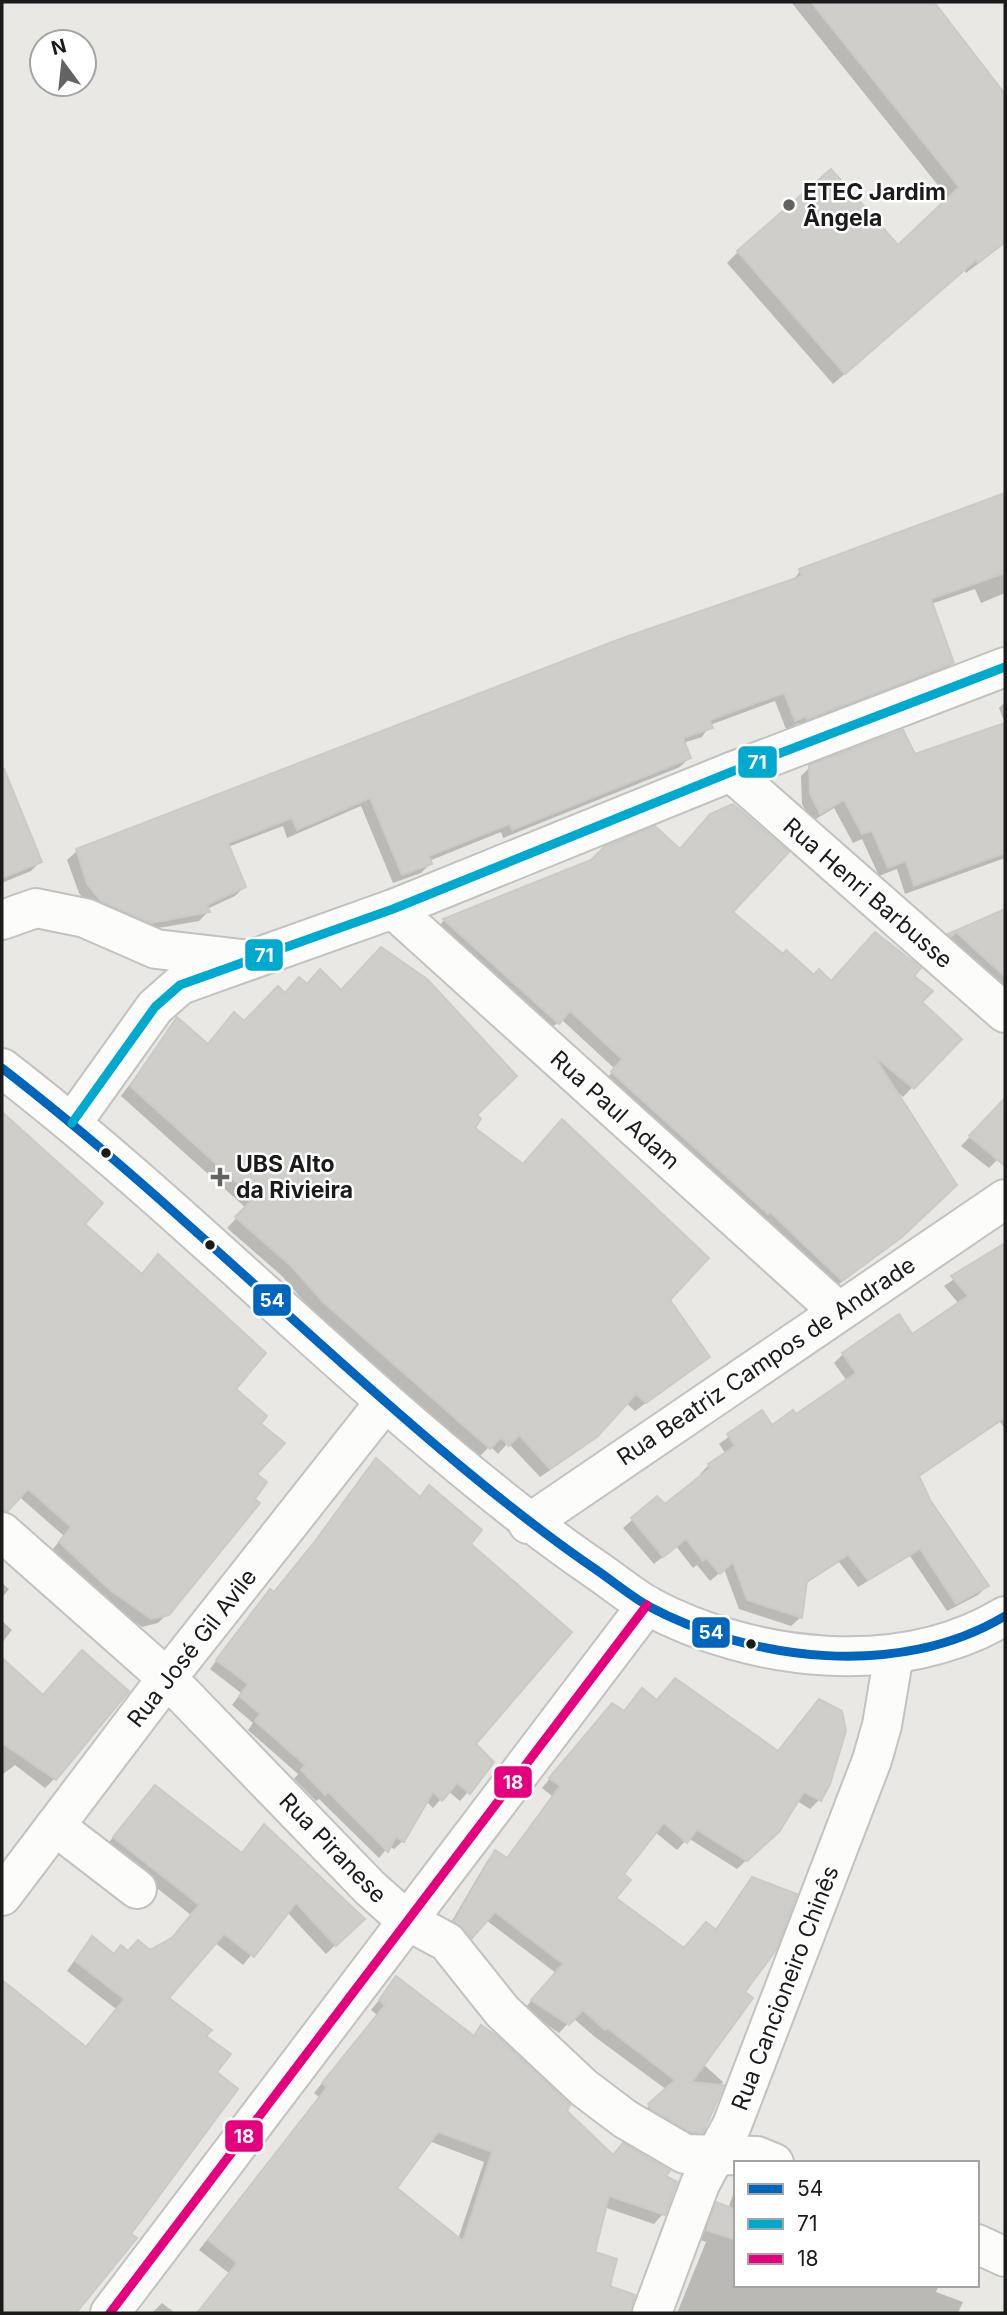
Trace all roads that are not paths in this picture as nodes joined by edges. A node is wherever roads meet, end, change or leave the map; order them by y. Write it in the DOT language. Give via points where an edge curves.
graph roads {
  1 [pos="1005,667"];
  2 [pos="731,772"];
  3 [pos="393,909"];
  4 [pos="2,920"];
  5 [pos="251,960"];
  6 [pos="1005,1013"];
  7 [pos="2,1068"];
  8 [pos="72,1123"];
  9 [pos="1005,1199"];
  10 [pos="838,1311"];
  11 [pos="385,1402"];
  12 [pos="528,1524"];
  13 [pos="2,1532"];
  14 [pos="648,1605"];
  15 [pos="1005,1616"];
  16 [pos="894,1654"];
  17 [pos="167,1678"];
  18 [pos="55,1826"];
  19 [pos="137,1889"];
  20 [pos="2,1896"];
  21 [pos="406,1920"];
  22 [pos="714,2155"];
  23 [pos="770,2161"];
  24 [pos="979,2246"];
  25 [pos="1005,2257"];
  26 [pos="110,2313"];
  27 [pos="652,2313"];
  1 -- 2 [label="street"];
  2 -- 3 [label="street"];
  2 -- 6 [label="street, Rua Henri Barbusse"];
  3 -- 5 [label="street"];
  3 -- 10 [label="street, Rua Paul Adam"];
  4 -- 5 [label="street" via="36,908 85,918 156,949"];
  5 -- 8 [label="street" via="180,985 155,1007"];
  7 -- 8 [label="street"];
  8 -- 11 [label="street"];
  9 -- 10 [label="street, Rua Beatriz Campos de Andrade"];
  10 -- 12 [label="street, Rua Beatriz Campos de Andrade"];
  11 -- 12 [label="street"];
  11 -- 17 [label="street, Rua José Gil Avile"];
  12 -- 14 [label="street"];
  13 -- 17 [label="street, Rua Piranese"];
  14 -- 16 [label="street" via="711,1633 772,1650 816,1656"];
  14 -- 21 [label="street"];
  15 -- 16 [label="street"];
  16 -- 22 [label="street, Rua Cancioneiro Chinês" via="873,1760 732,2125"];
  17 -- 18 [label="street, Rua José Gil Avile"];
  17 -- 21 [label="street, Rua Piranese"];
  18 -- 19 [label="street"];
  18 -- 20 [label="street, Rua José Gil Avile"];
  21 -- 22 [label="street, Rua Piranese" via="447,1942 502,2011 601,2102 685,2154"];
  21 -- 26 [label="street"];
  22 -- 23 [label="street, Rua Piranese" via="757,2156"];
  22 -- 27 [label="street, Rua Cancioneiro Chinês"];
  24 -- 25 [label="street"];
}
